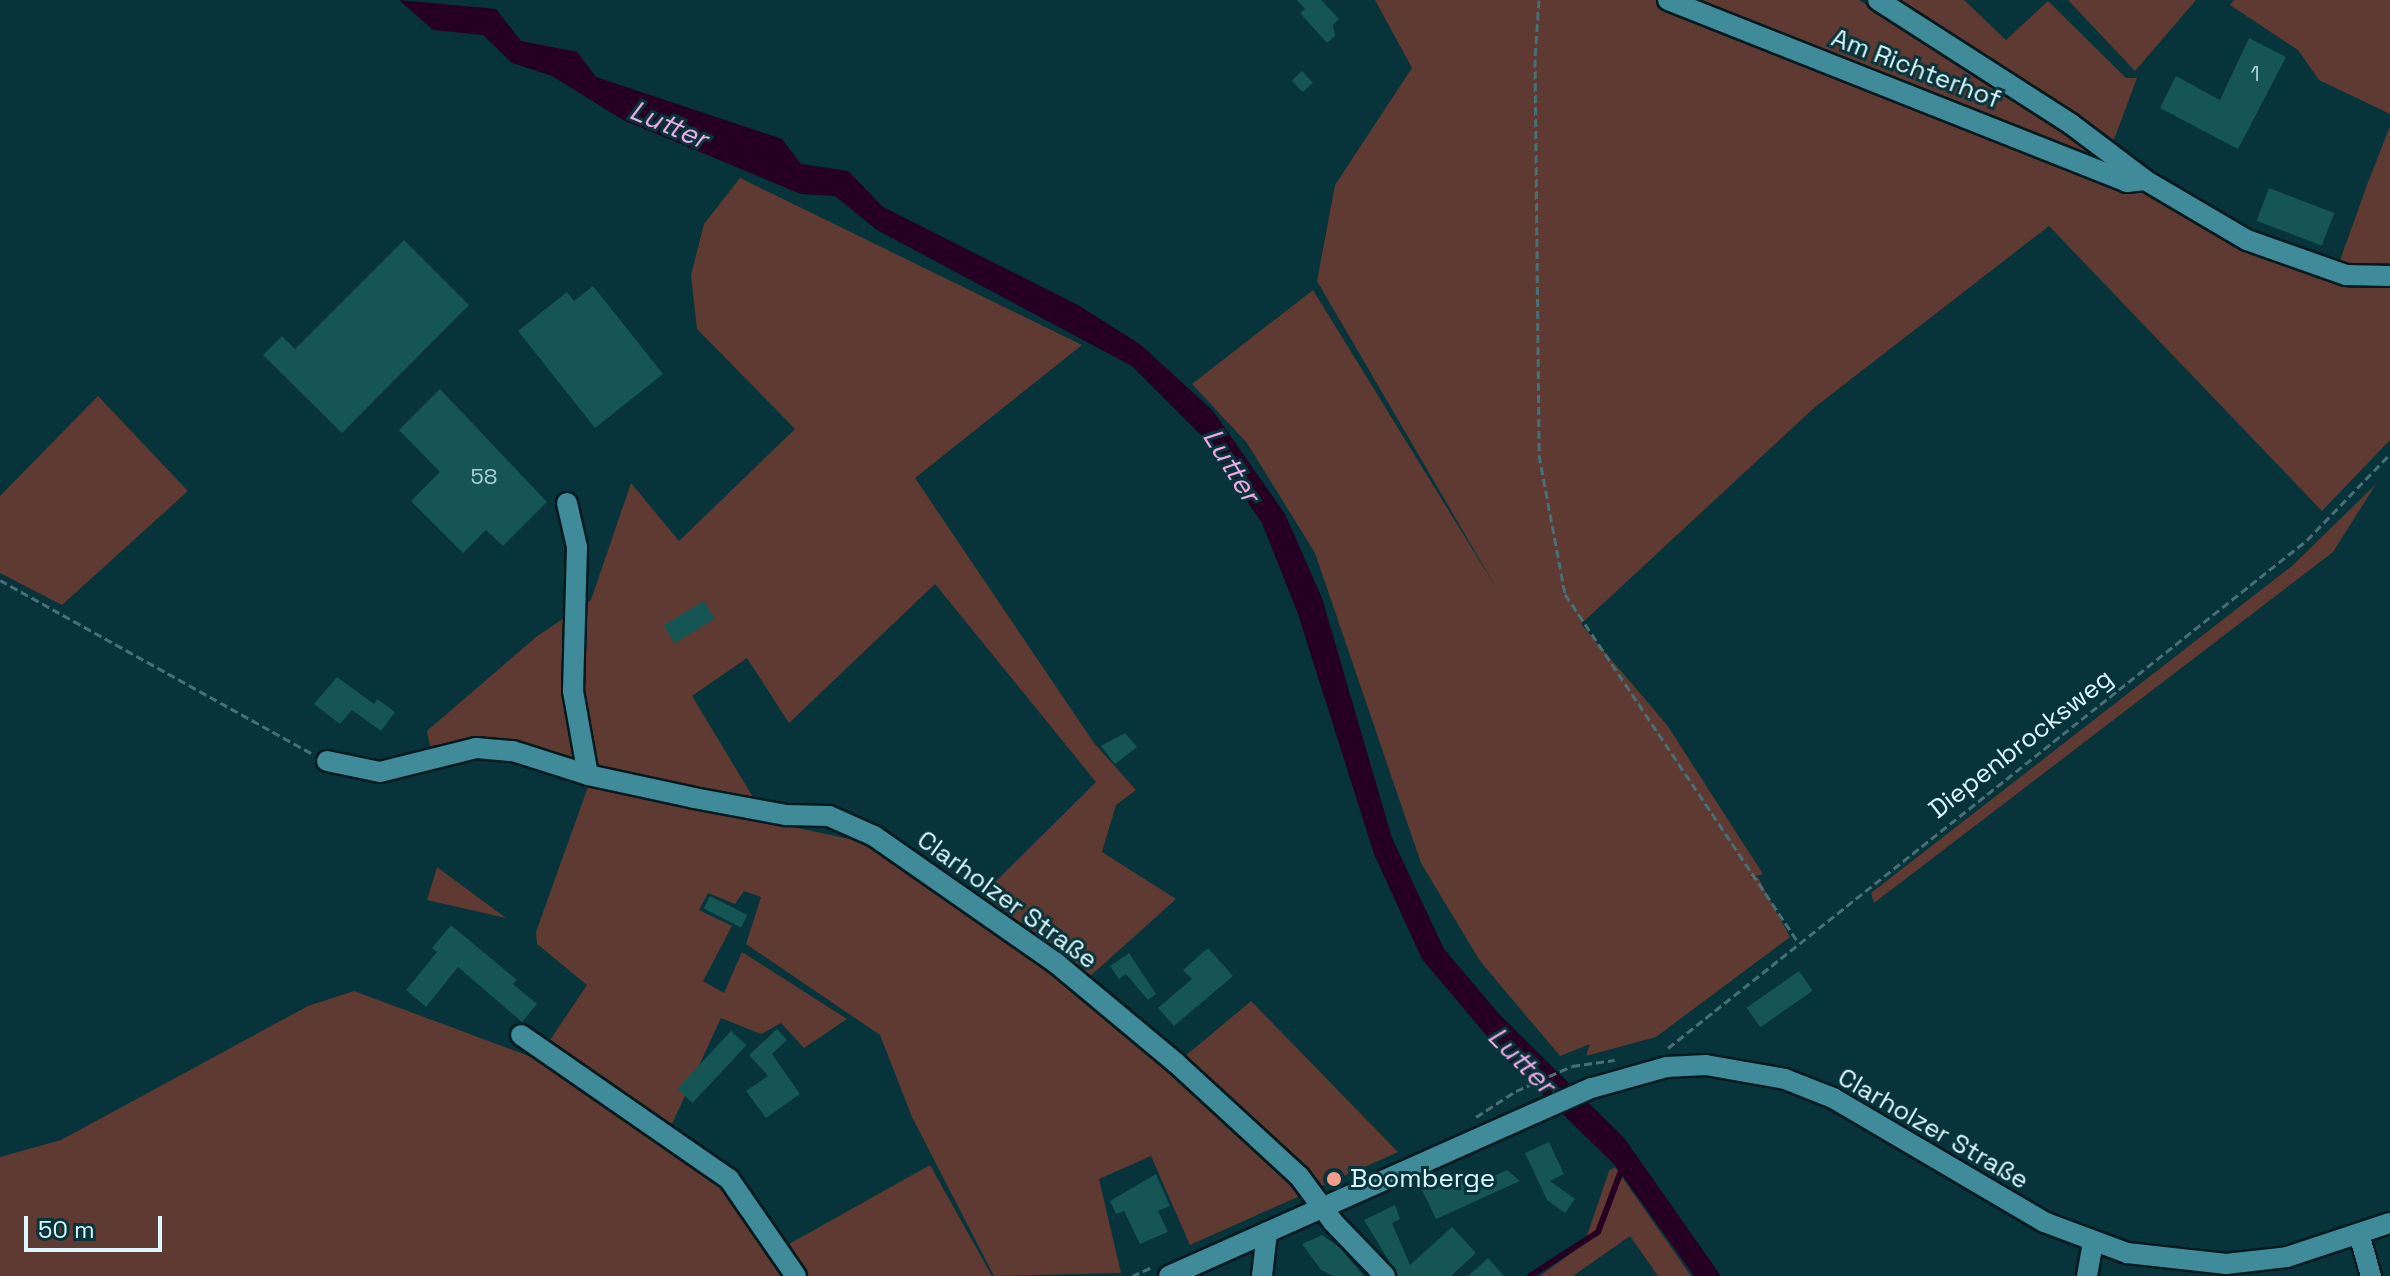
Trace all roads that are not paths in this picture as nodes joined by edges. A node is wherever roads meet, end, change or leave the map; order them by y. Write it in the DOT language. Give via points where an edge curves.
graph roads {
  1 [pos="1668,0"];
  2 [pos="1878,0"];
  3 [pos="2145,180"];
  4 [pos="2390,276"];
  5 [pos="567,503"];
  6 [pos="327,761"];
  7 [pos="588,775"];
  8 [pos="521,1035"];
  9 [pos="1323,1207"];
  10 [pos="2390,1223"];
  11 [pos="1267,1232"];
  12 [pos="2359,1234"];
  13 [pos="2093,1243"];
  14 [pos="796,1276"];
  15 [pos="1169,1276"];
  16 [pos="1262,1276"];
  17 [pos="1385,1276"];
  18 [pos="2087,1276"];
  19 [pos="2371,1276"];
  1 -- 3 [label="street, Am Richterhof" via="2127,182"];
  2 -- 3 [label="street, Am Richterhof" via="2071,124"];
  3 -- 4 [label="street, Am Richterhof" via="2247,240 2346,275"];
  5 -- 7 [label="street" via="577,547 573,691"];
  6 -- 7 [label="street, Clarholzer Straße" via="380,772 476,748 513,751"];
  7 -- 9 [label="street, Clarholzer Straße" via="786,815 829,816 874,836 1056,963 1176,1063 1299,1176"];
  8 -- 14 [label="street" via="729,1179"];
  9 -- 11 [label="street, Clarholzer Straße"];
  9 -- 13 [label="street, Clarholzer Straße" via="1592,1088 1666,1067 1706,1065 1785,1079 1880,1123 2002,1199"];
  9 -- 17 [label="street"];
  10 -- 12 [label="street, Clarholzer Straße"];
  11 -- 15 [label="street, Clarholzer Straße"];
  11 -- 16 [label="street"];
  12 -- 13 [label="street, Clarholzer Straße" via="2287,1257 2226,1264 2165,1261"];
  12 -- 19 [label="street"];
  13 -- 18 [label="street"];
}
